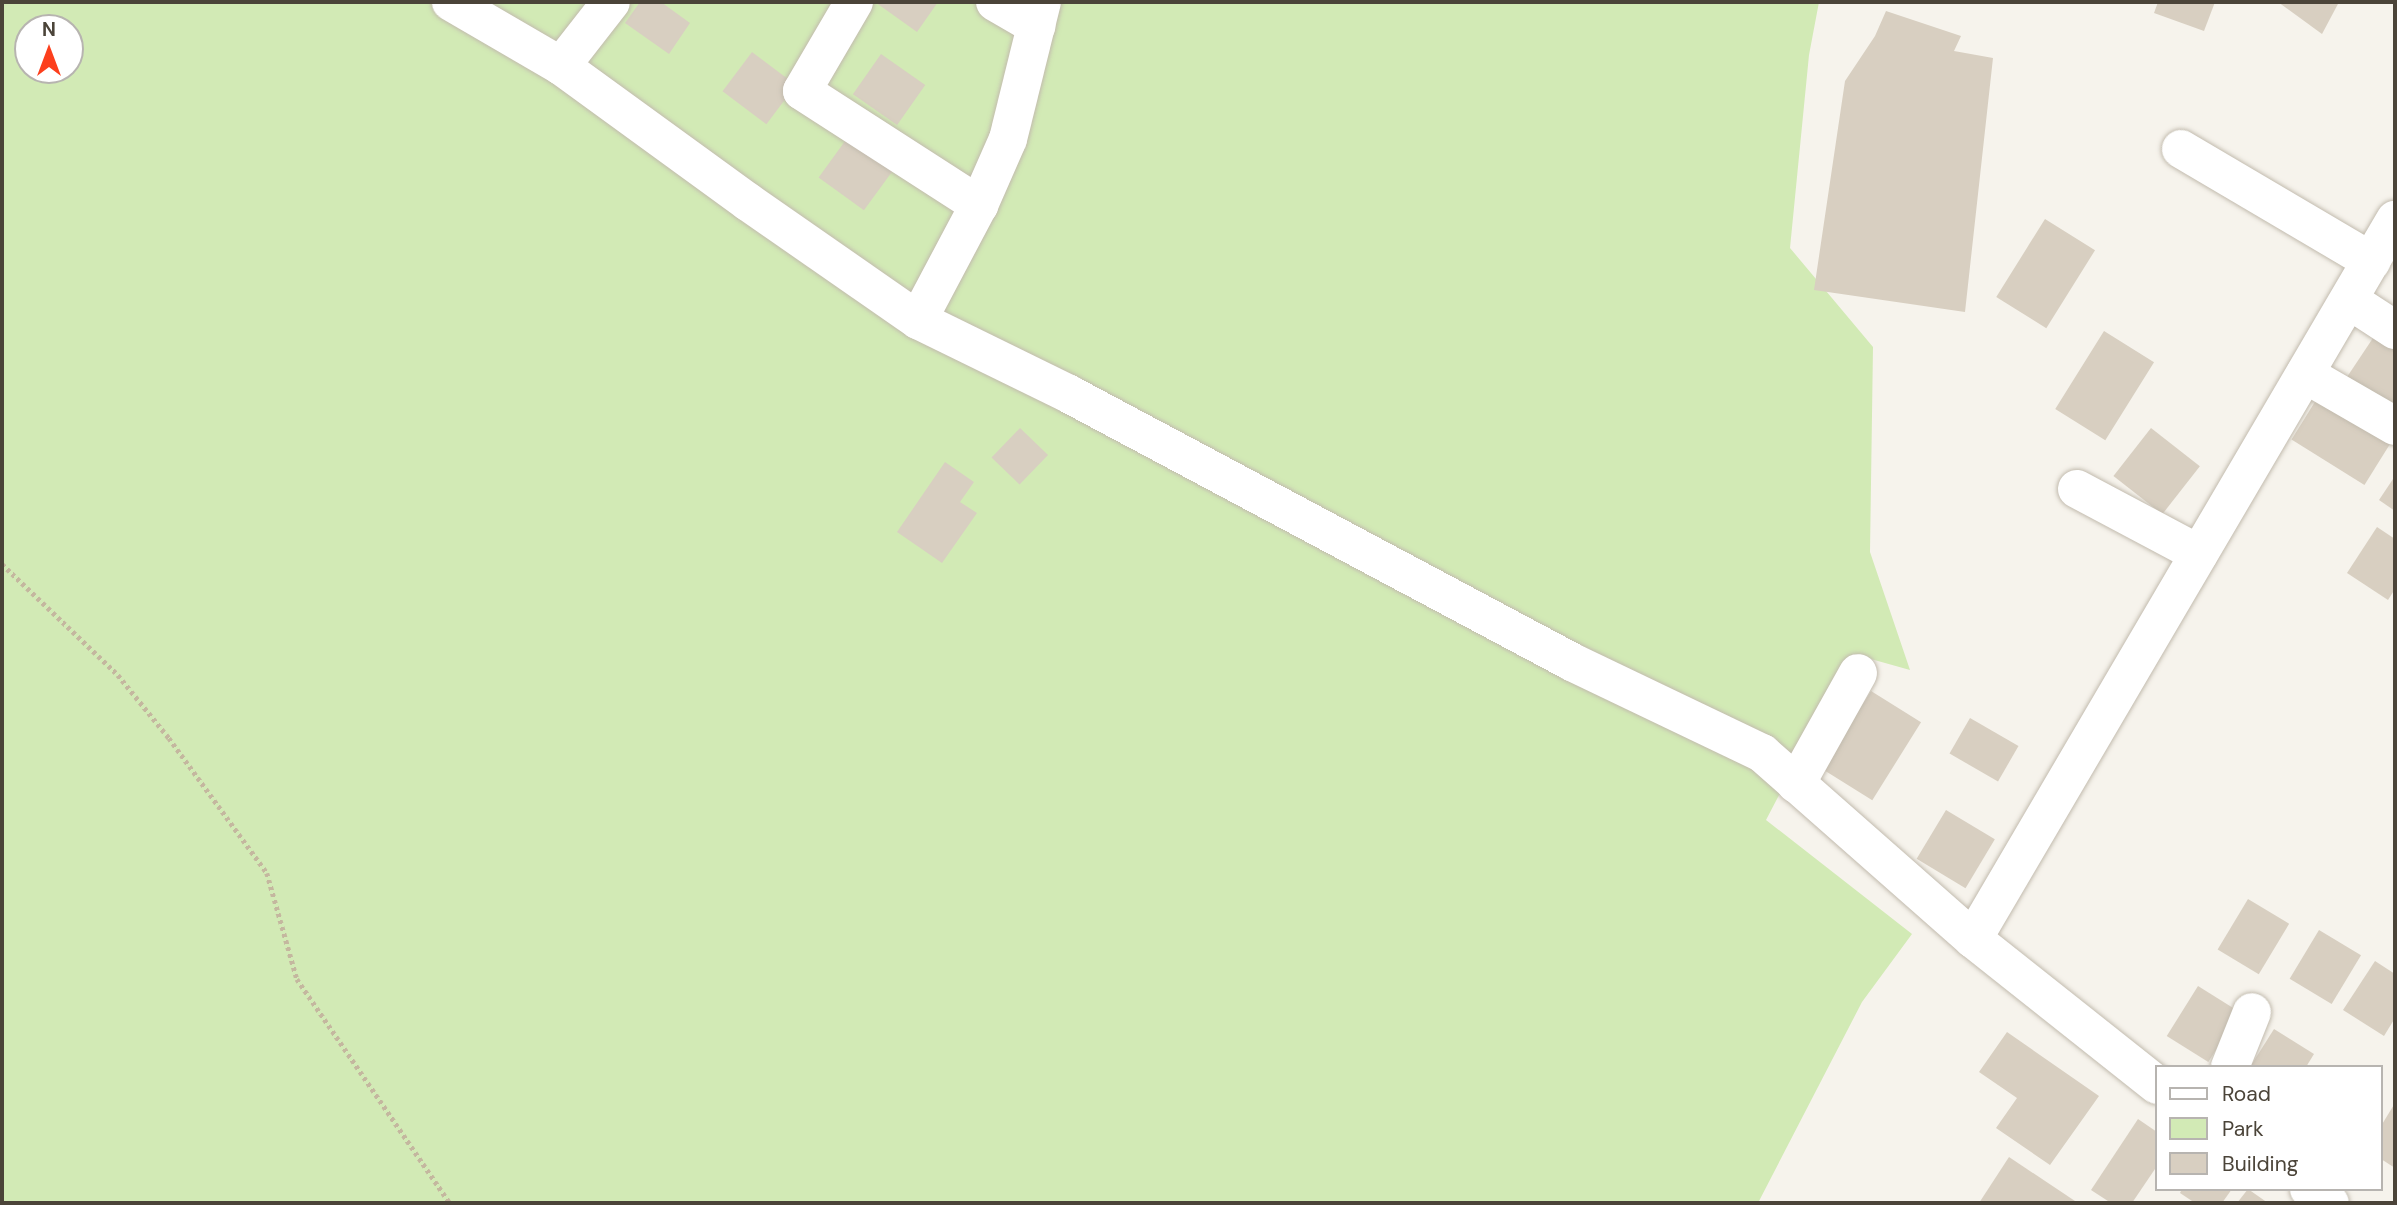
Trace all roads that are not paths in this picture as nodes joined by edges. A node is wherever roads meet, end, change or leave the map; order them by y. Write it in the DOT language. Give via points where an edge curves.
graph roads {
  1 [pos="451,2"];
  2 [pos="611,2"];
  3 [pos="855,2"];
  4 [pos="995,2"];
  5 [pos="1039,14"];
  6 [pos="561,66"];
  7 [pos="2181,149"];
  8 [pos="979,205"];
  9 [pos="2395,220"];
  10 [pos="2371,261"];
  11 [pos="2349,300"];
  12 [pos="918,320"];
  13 [pos="2395,330"];
  14 [pos="2305,374"];
  15 [pos="2395,426"];
  16 [pos="2077,489"];
  17 [pos="2199,554"];
  18 [pos="1858,673"];
  19 [pos="1796,784"];
  20 [pos="1973,939"];
  21 [pos="2252,1012"];
  22 [pos="2231,1065"];
  23 [pos="2156,1084"];
  24 [pos="2312,1191"];
  25 [pos="2330,1203"];
  1 -- 6 [label="street"];
  2 -- 6 [label="street"];
  3 -- 8 [label="street" via="802,91"];
  4 -- 5 [label="street"];
  5 -- 8 [label="street" via="1008,139"];
  6 -- 12 [label="street"];
  7 -- 10 [label="street"];
  8 -- 12 [label="street"];
  9 -- 10 [label="street"];
  10 -- 11 [label="street"];
  11 -- 13 [label="street"];
  11 -- 14 [label="street"];
  12 -- 19 [label="street" via="1069,394 1572,662 1762,753"];
  14 -- 15 [label="street"];
  14 -- 17 [label="street"];
  16 -- 17 [label="street"];
  17 -- 20 [label="street"];
  18 -- 19 [label="street"];
  19 -- 20 [label="street"];
  20 -- 23 [label="street"];
  21 -- 22 [label="street"];
  24 -- 25 [label="street"];
}
